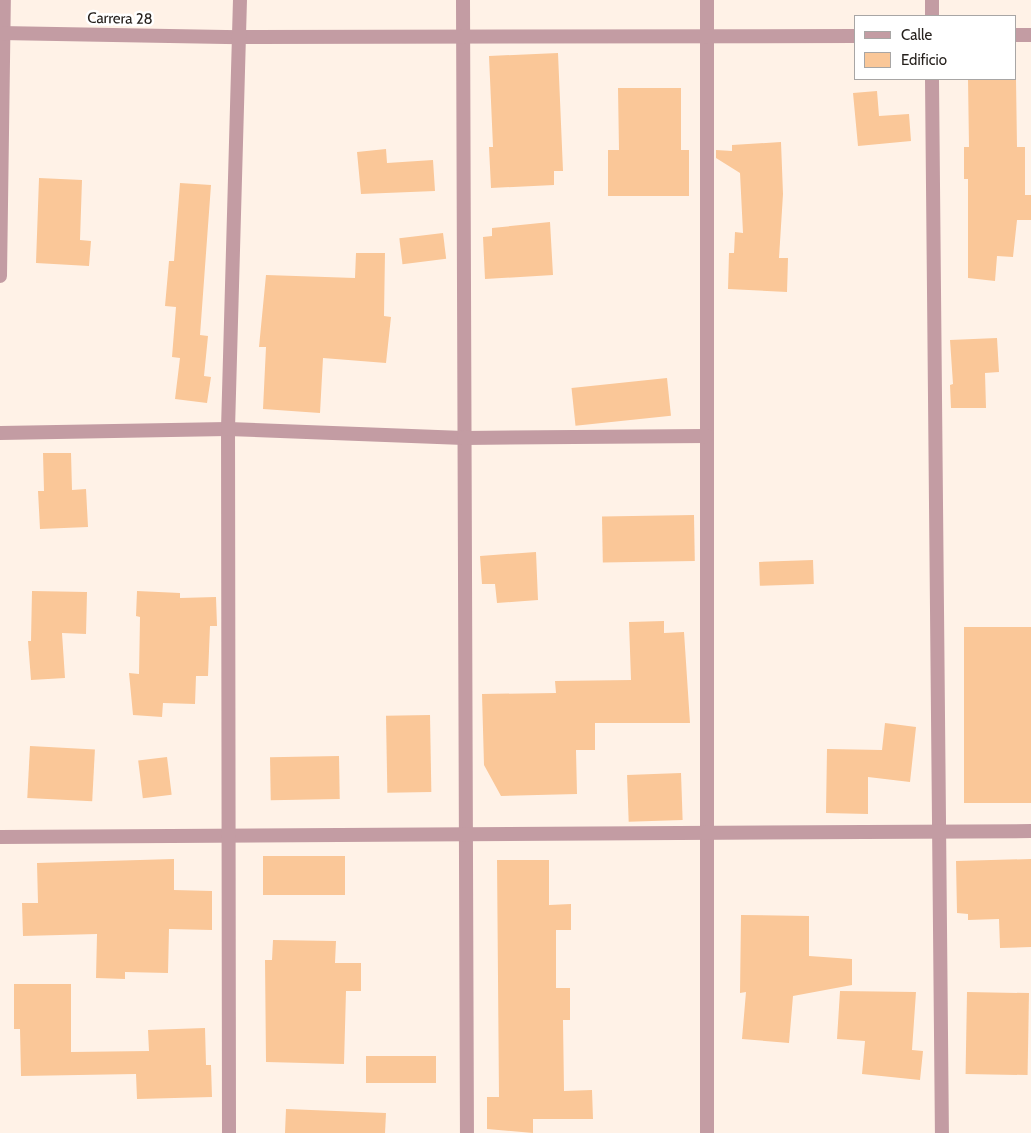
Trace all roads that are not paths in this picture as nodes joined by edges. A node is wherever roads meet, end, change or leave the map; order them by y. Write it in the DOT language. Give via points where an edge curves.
graph roads {
  1 [pos="4,0"];
  2 [pos="240,0"];
  3 [pos="462,0"];
  4 [pos="707,0"];
  5 [pos="932,0"];
  6 [pos="932,15"];
  7 [pos="2,33"];
  8 [pos="1016,35"];
  9 [pos="1031,35"];
  10 [pos="707,36"];
  11 [pos="854,36"];
  12 [pos="463,37"];
  13 [pos="240,38"];
  14 [pos="932,80"];
  15 [pos="0,276"];
  16 [pos="228,429"];
  17 [pos="0,433"];
  18 [pos="707,436"];
  19 [pos="464,438"];
  20 [pos="1031,831"];
  21 [pos="939,832"];
  22 [pos="707,833"];
  23 [pos="466,834"];
  24 [pos="0,836"];
  25 [pos="230,836"];
  26 [pos="229,1133"];
  27 [pos="467,1133"];
  28 [pos="707,1133"];
  29 [pos="942,1133"];
  1 -- 7 [label="street"];
  2 -- 13 [label="street"];
  3 -- 12 [label="street"];
  4 -- 10 [label="street"];
  5 -- 6 [label="street"];
  7 -- 13 [label="street, Carrera 28"];
  7 -- 15 [label="street"];
  8 -- 9 [label="street"];
  10 -- 11 [label="street, Carrera 28"];
  10 -- 12 [label="street, Carrera 28"];
  10 -- 18 [label="street"];
  12 -- 13 [label="street, Carrera 28"];
  12 -- 19 [label="street"];
  13 -- 16 [label="street"];
  14 -- 21 [label="street"];
  16 -- 17 [label="street"];
  16 -- 19 [label="street"];
  16 -- 25 [label="street"];
  18 -- 19 [label="street"];
  18 -- 22 [label="street"];
  19 -- 23 [label="street"];
  20 -- 21 [label="street"];
  21 -- 22 [label="street"];
  21 -- 29 [label="street"];
  22 -- 23 [label="street"];
  22 -- 28 [label="street"];
  23 -- 25 [label="street"];
  23 -- 27 [label="street"];
  24 -- 25 [label="street"];
  25 -- 26 [label="street"];
}
